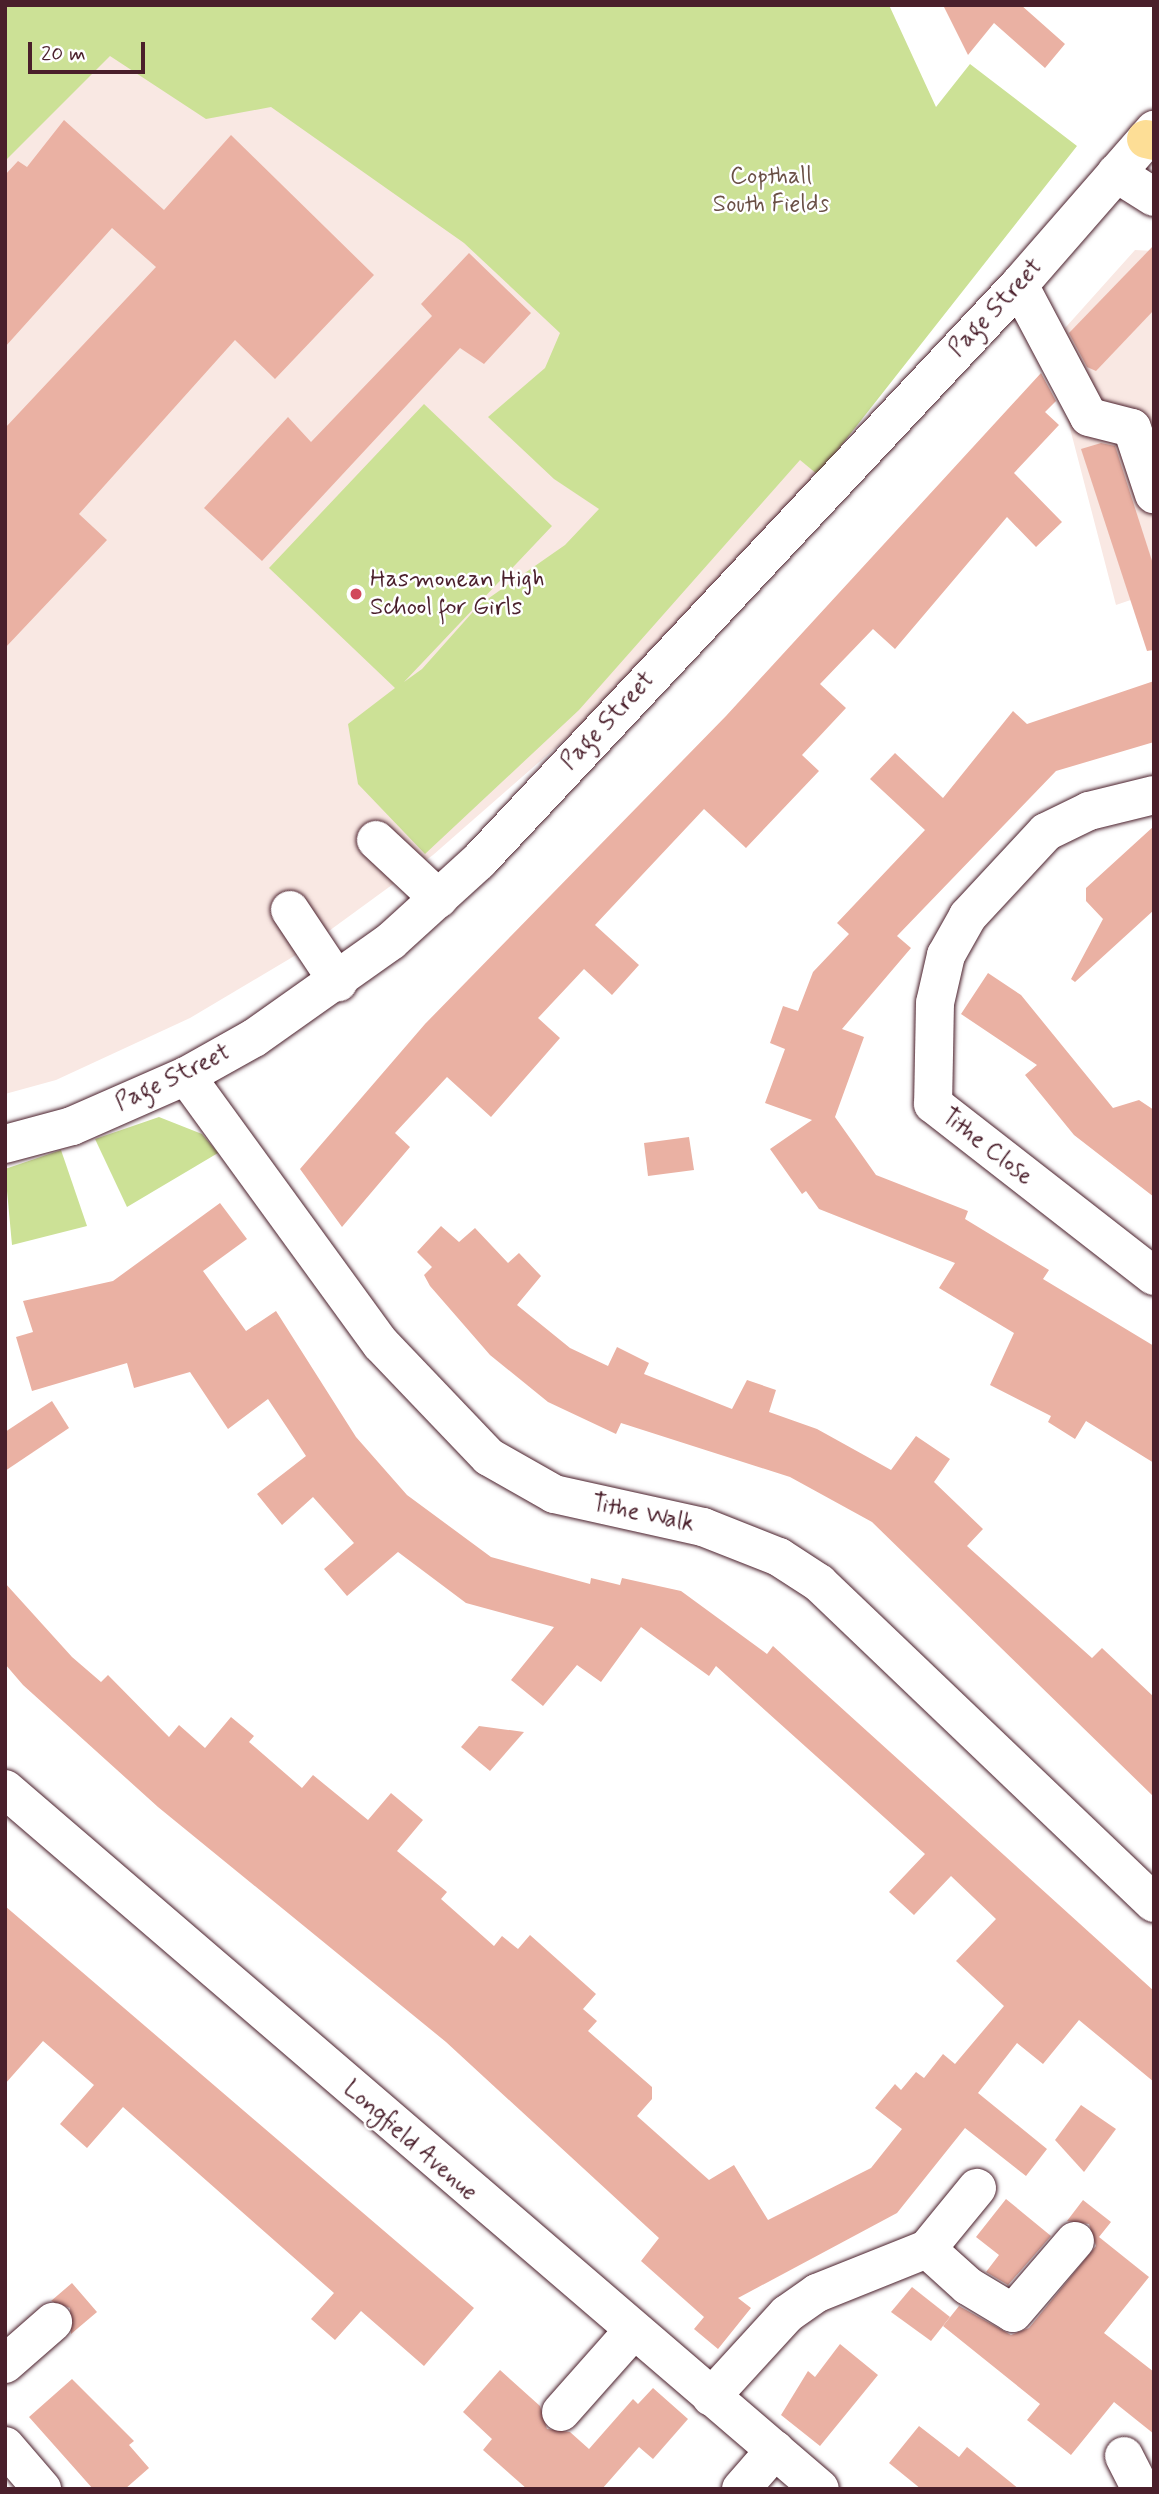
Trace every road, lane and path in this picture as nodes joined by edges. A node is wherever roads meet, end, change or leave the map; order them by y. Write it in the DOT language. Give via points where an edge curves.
graph roads {
  1 [pos="1151,137"];
  2 [pos="1116,173"];
  3 [pos="1154,197"];
  4 [pos="1019,285"];
  5 [pos="1154,494"];
  6 [pos="1154,795"];
  7 [pos="376,840"];
  8 [pos="439,899"];
  9 [pos="290,910"];
  10 [pos="338,982"];
  11 [pos="186,1076"];
  12 [pos="5,1144"];
  13 [pos="1154,1276"];
  14 [pos="5,1789"];
  15 [pos="1154,1903"];
  16 [pos="977,2188"];
  17 [pos="1075,2241"];
  18 [pos="928,2249"];
  19 [pos="53,2322"];
  20 [pos="633,2331"];
  21 [pos="5,2364"];
  22 [pos="711,2397"];
  23 [pos="561,2412"];
  24 [pos="8,2449"];
  25 [pos="775,2450"];
  26 [pos="42,2489"];
  27 [pos="741,2489"];
  28 [pos="820,2489"];
  1 -- 2 [label="street, Page Street"];
  2 -- 3 [label="street"];
  2 -- 4 [label="street, Page Street"];
  4 -- 5 [label="street" via="1088,417 1132,428"];
  4 -- 8 [label="street, Page Street"];
  6 -- 13 [label="street, Tithe Close" via="1089,811 1046,832 968,916 946,955 935,1003 933,1104"];
  7 -- 8 [label="street"];
  8 -- 10 [label="street, Page Street"];
  9 -- 10 [label="street"];
  10 -- 11 [label="street, Page Street"];
  11 -- 12 [label="street, Page Street" via="72,1126"];
  11 -- 15 [label="street, Tithe Walk" via="381,1344 489,1457 554,1494 703,1527 779,1557 819,1583"];
  14 -- 20 [label="street, Longfield Avenue"];
  16 -- 18 [label="street"];
  17 -- 18 [label="street" via="1013,2313 968,2286"];
  18 -- 22 [label="street" via="797,2307"];
  19 -- 21 [label="street"];
  20 -- 22 [label="street, Longfield Avenue"];
  20 -- 23 [label="street"];
  22 -- 25 [label="street, Longfield Avenue"];
  24 -- 26 [label="street"];
  25 -- 27 [label="street"];
  25 -- 28 [label="street, Longfield Avenue"];
}
